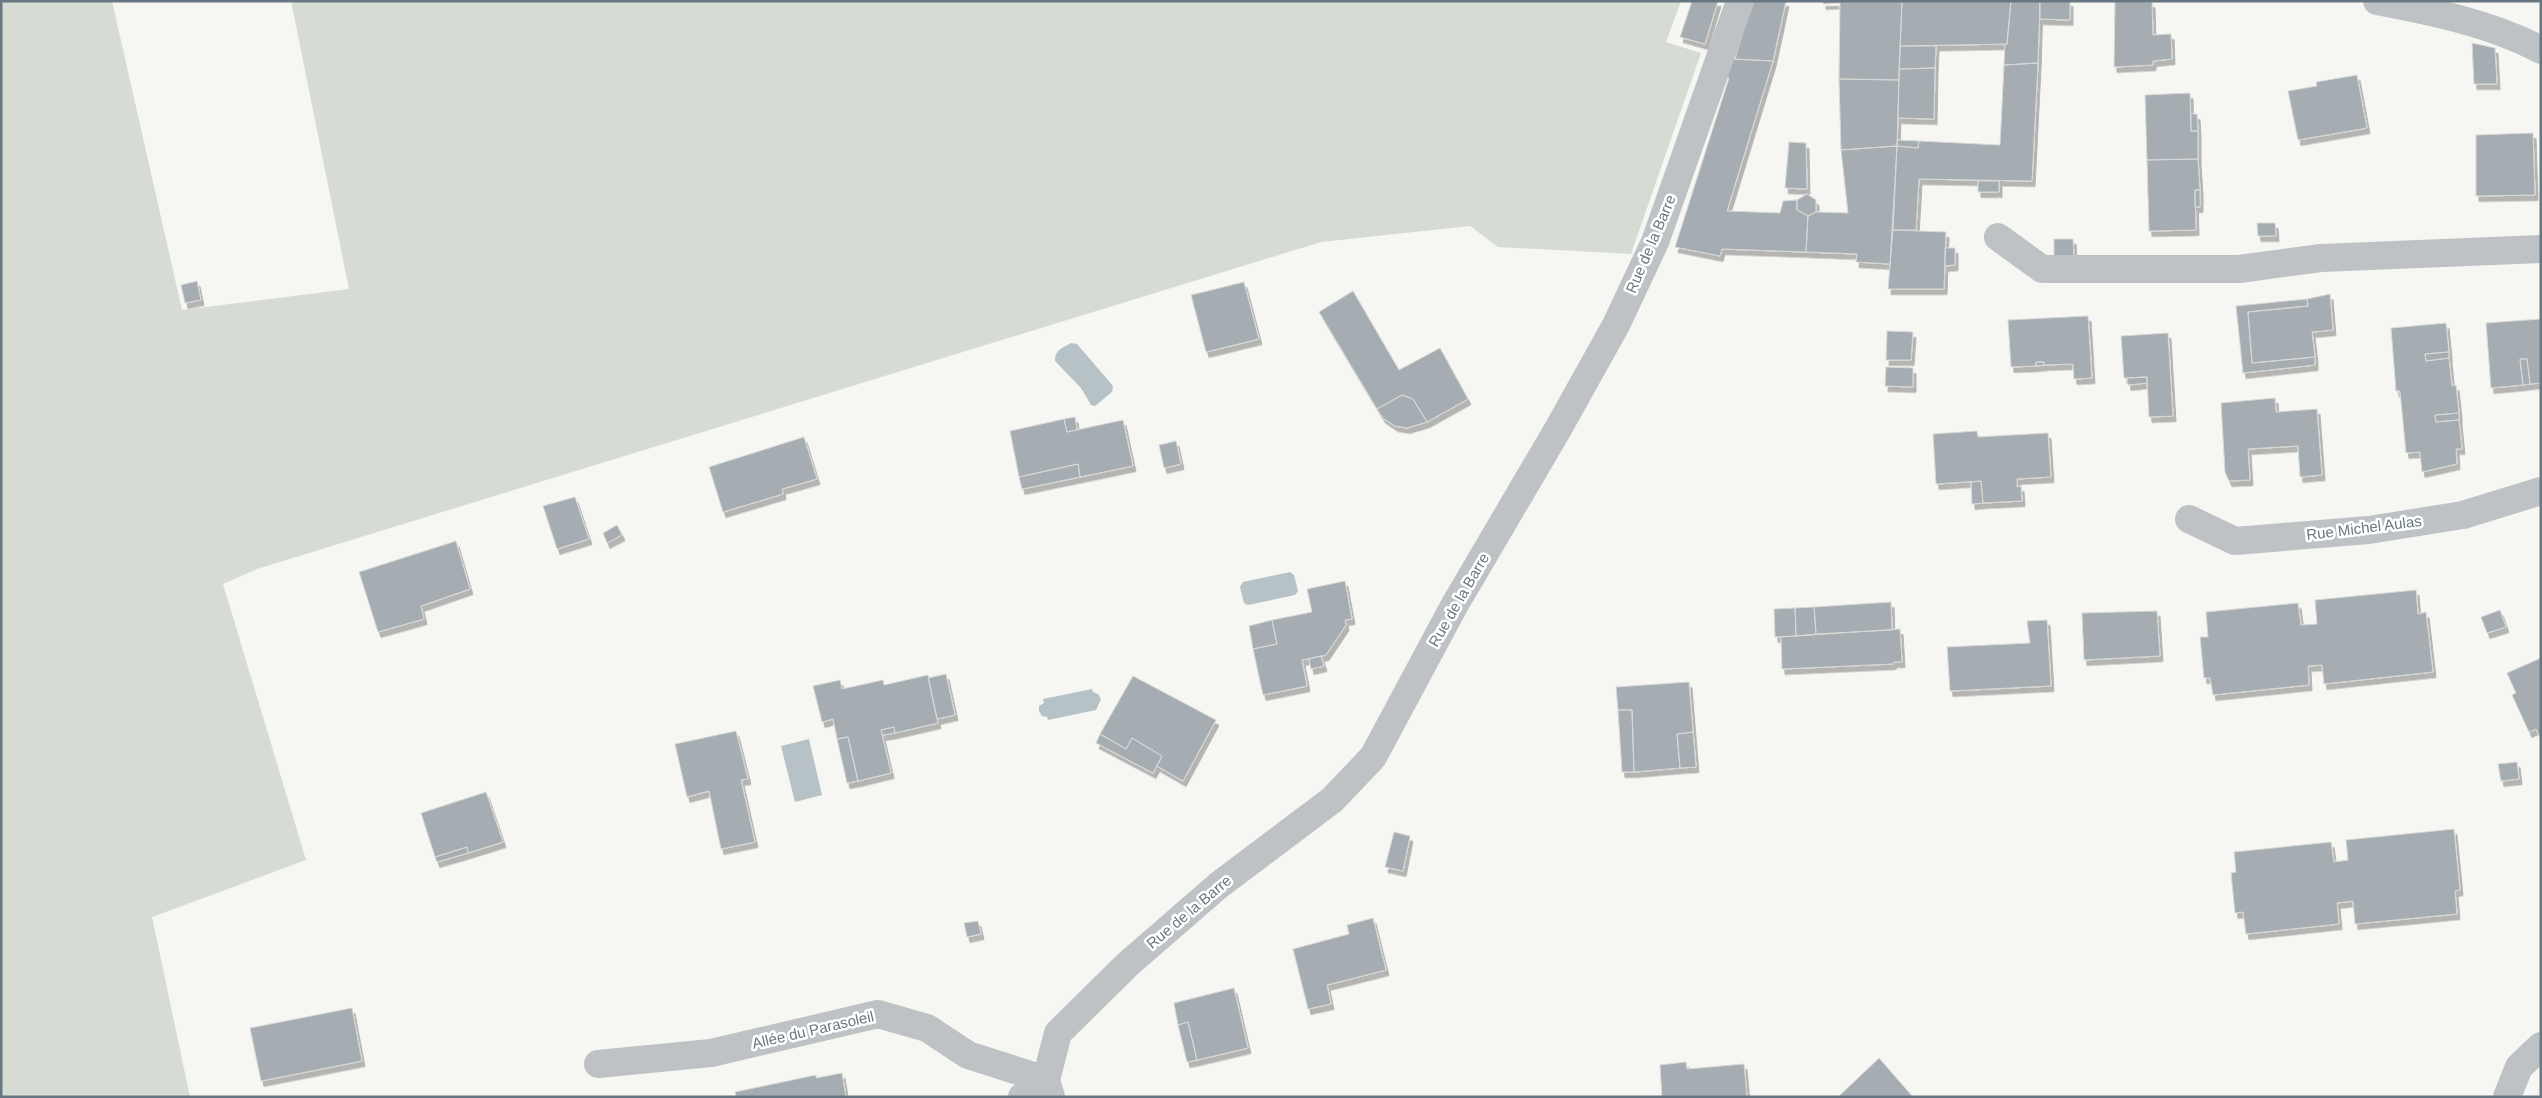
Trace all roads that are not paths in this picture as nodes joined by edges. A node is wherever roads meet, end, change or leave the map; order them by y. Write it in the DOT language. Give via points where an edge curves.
graph roads {
  1 [pos="1740,1"];
  2 [pos="2377,1"];
  3 [pos="2541,50"];
  4 [pos="1998,237"];
  5 [pos="2541,249"];
  6 [pos="2541,491"];
  7 [pos="2188,519"];
  8 [pos="2541,1046"];
  9 [pos="598,1064"];
  10 [pos="1048,1088"];
  11 [pos="1022,1097"];
  12 [pos="2507,1097"];
  1 -- 10 [label="street, Rue de la Barre" via="1655,242 1616,325 1454,606 1373,757 1332,800 1219,884 1128,964 1058,1033"];
  2 -- 3 [label="street" via="2517,37"];
  4 -- 5 [label="street" via="2042,269 2239,269 2320,258"];
  6 -- 7 [label="street, Rue Michel Aulas" via="2463,515 2369,530 2235,541"];
  8 -- 12 [label="street" via="2519,1067"];
  9 -- 10 [label="street, Allée du Parasoleil" via="711,1053 878,1014 927,1028 968,1054"];
  10 -- 11 [label="street"];
}
